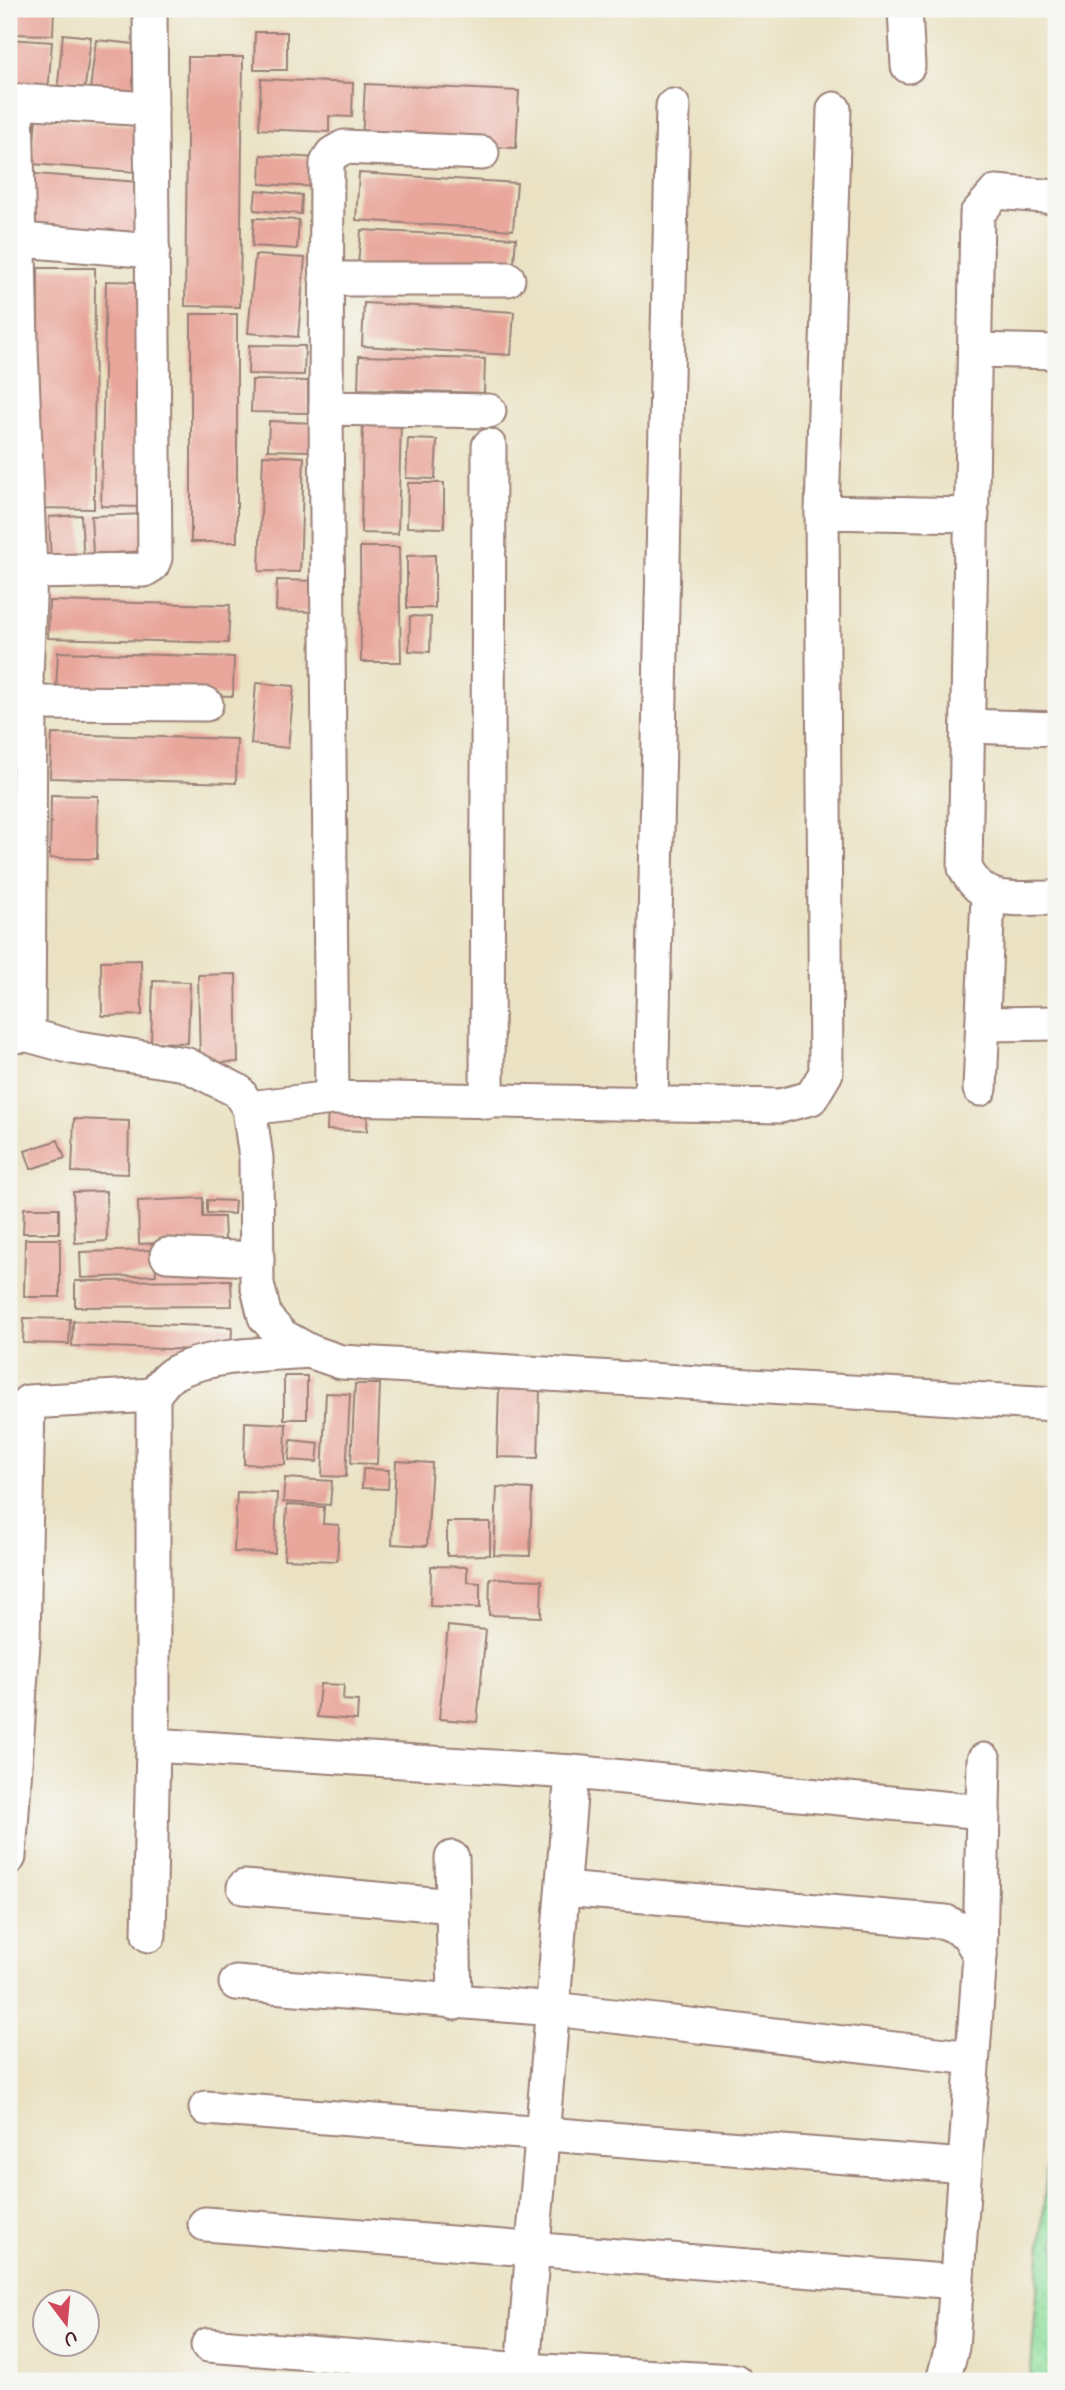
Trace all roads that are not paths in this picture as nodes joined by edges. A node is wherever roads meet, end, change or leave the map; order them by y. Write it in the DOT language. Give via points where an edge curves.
graph roads {
  1 [pos="150,9"];
  2 [pos="905,9"];
  3 [pos="908,66"];
  4 [pos="13,101"];
  5 [pos="673,106"];
  6 [pos="151,109"];
  7 [pos="834,109"];
  8 [pos="482,153"];
  9 [pos="1056,197"];
  10 [pos="15,240"];
  11 [pos="153,251"];
  12 [pos="326,279"];
  13 [pos="509,279"];
  14 [pos="15,349"];
  15 [pos="975,351"];
  16 [pos="1056,352"];
  17 [pos="326,408"];
  18 [pos="489,411"];
  19 [pos="489,446"];
  20 [pos="822,512"];
  21 [pos="972,515"];
  22 [pos="18,534"];
  23 [pos="30,572"];
  24 [pos="22,686"];
  25 [pos="206,704"];
  26 [pos="968,726"];
  27 [pos="1056,729"];
  28 [pos="988,896"];
  29 [pos="1056,898"];
  30 [pos="982,1024"];
  31 [pos="1056,1024"];
  32 [pos="18,1036"];
  33 [pos="980,1088"];
  34 [pos="332,1098"];
  35 [pos="487,1102"];
  36 [pos="651,1104"];
  37 [pos="249,1108"];
  38 [pos="167,1255"];
  39 [pos="257,1259"];
  40 [pos="309,1351"];
  41 [pos="153,1395"];
  42 [pos="18,1403"];
  43 [pos="1056,1404"];
  44 [pos="16,1642"];
  45 [pos="153,1745"];
  46 [pos="984,1760"];
  47 [pos="572,1772"];
  48 [pos="983,1812"];
  49 [pos="9,1857"];
  50 [pos="452,1858"];
  51 [pos="244,1887"];
  52 [pos="563,1889"];
  53 [pos="453,1906"];
  54 [pos="149,1935"];
  55 [pos="980,1955"];
  56 [pos="236,1983"];
  57 [pos="455,2003"];
  58 [pos="553,2009"];
  59 [pos="972,2058"];
  60 [pos="206,2108"];
  61 [pos="542,2132"];
  62 [pos="965,2166"];
  63 [pos="205,2224"];
  64 [pos="532,2252"];
  65 [pos="957,2282"];
  66 [pos="208,2345"];
  67 [pos="523,2375"];
  68 [pos="735,2381"];
  69 [pos="943,2381"];
  1 -- 6 [label="street"];
  2 -- 3 [label="street"];
  4 -- 6 [label="street"];
  4 -- 10 [label="street"];
  5 -- 36 [label="street"];
  6 -- 11 [label="street"];
  7 -- 20 [label="street"];
  8 -- 12 [label="street" via="344,147 332,155 327,163"];
  9 -- 15 [label="street" via="996,191 977,214"];
  10 -- 11 [label="street"];
  10 -- 14 [label="street"];
  11 -- 23 [label="street" via="153,563 144,570"];
  12 -- 13 [label="street"];
  12 -- 17 [label="street"];
  14 -- 22 [label="street"];
  15 -- 16 [label="street"];
  15 -- 21 [label="street"];
  17 -- 18 [label="street"];
  17 -- 34 [label="street"];
  19 -- 35 [label="street"];
  20 -- 21 [label="street"];
  20 -- 36 [label="street" via="826,1073 811,1098 779,1107"];
  21 -- 26 [label="street"];
  22 -- 23 [label="street"];
  23 -- 24 [label="street"];
  24 -- 25 [label="street"];
  24 -- 32 [label="street"];
  26 -- 27 [label="street"];
  26 -- 28 [label="street" via="965,868 974,886"];
  28 -- 29 [label="street"];
  28 -- 30 [label="street"];
  30 -- 31 [label="street"];
  30 -- 33 [label="street"];
  32 -- 37 [label="street" via="185,1064 238,1091"];
  34 -- 35 [label="street"];
  34 -- 37 [label="street"];
  35 -- 36 [label="street"];
  37 -- 39 [label="street" via="256,1158"];
  38 -- 39 [label="street"];
  39 -- 40 [label="street" via="265,1318 282,1336"];
  40 -- 41 [label="street" via="192,1366 173,1373"];
  40 -- 43 [label="street" via="341,1362"];
  41 -- 42 [label="street"];
  41 -- 45 [label="street"];
  42 -- 44 [label="street"];
  44 -- 49 [label="street"];
  45 -- 47 [label="street"];
  45 -- 54 [label="street"];
  46 -- 48 [label="street"];
  47 -- 48 [label="street"];
  47 -- 52 [label="street"];
  48 -- 55 [label="street"];
  50 -- 53 [label="street"];
  51 -- 53 [label="street"];
  52 -- 55 [label="street" via="946,1922 967,1933"];
  52 -- 58 [label="street"];
  53 -- 57 [label="street"];
  55 -- 59 [label="street"];
  56 -- 57 [label="street"];
  57 -- 58 [label="street"];
  58 -- 59 [label="street"];
  58 -- 61 [label="street"];
  59 -- 62 [label="street"];
  60 -- 61 [label="street"];
  61 -- 62 [label="street"];
  61 -- 64 [label="street"];
  62 -- 65 [label="street"];
  63 -- 64 [label="street"];
  64 -- 65 [label="street"];
  64 -- 67 [label="street"];
  65 -- 69 [label="street" via="952,2347"];
  66 -- 67 [label="street"];
  67 -- 68 [label="street"];
}
